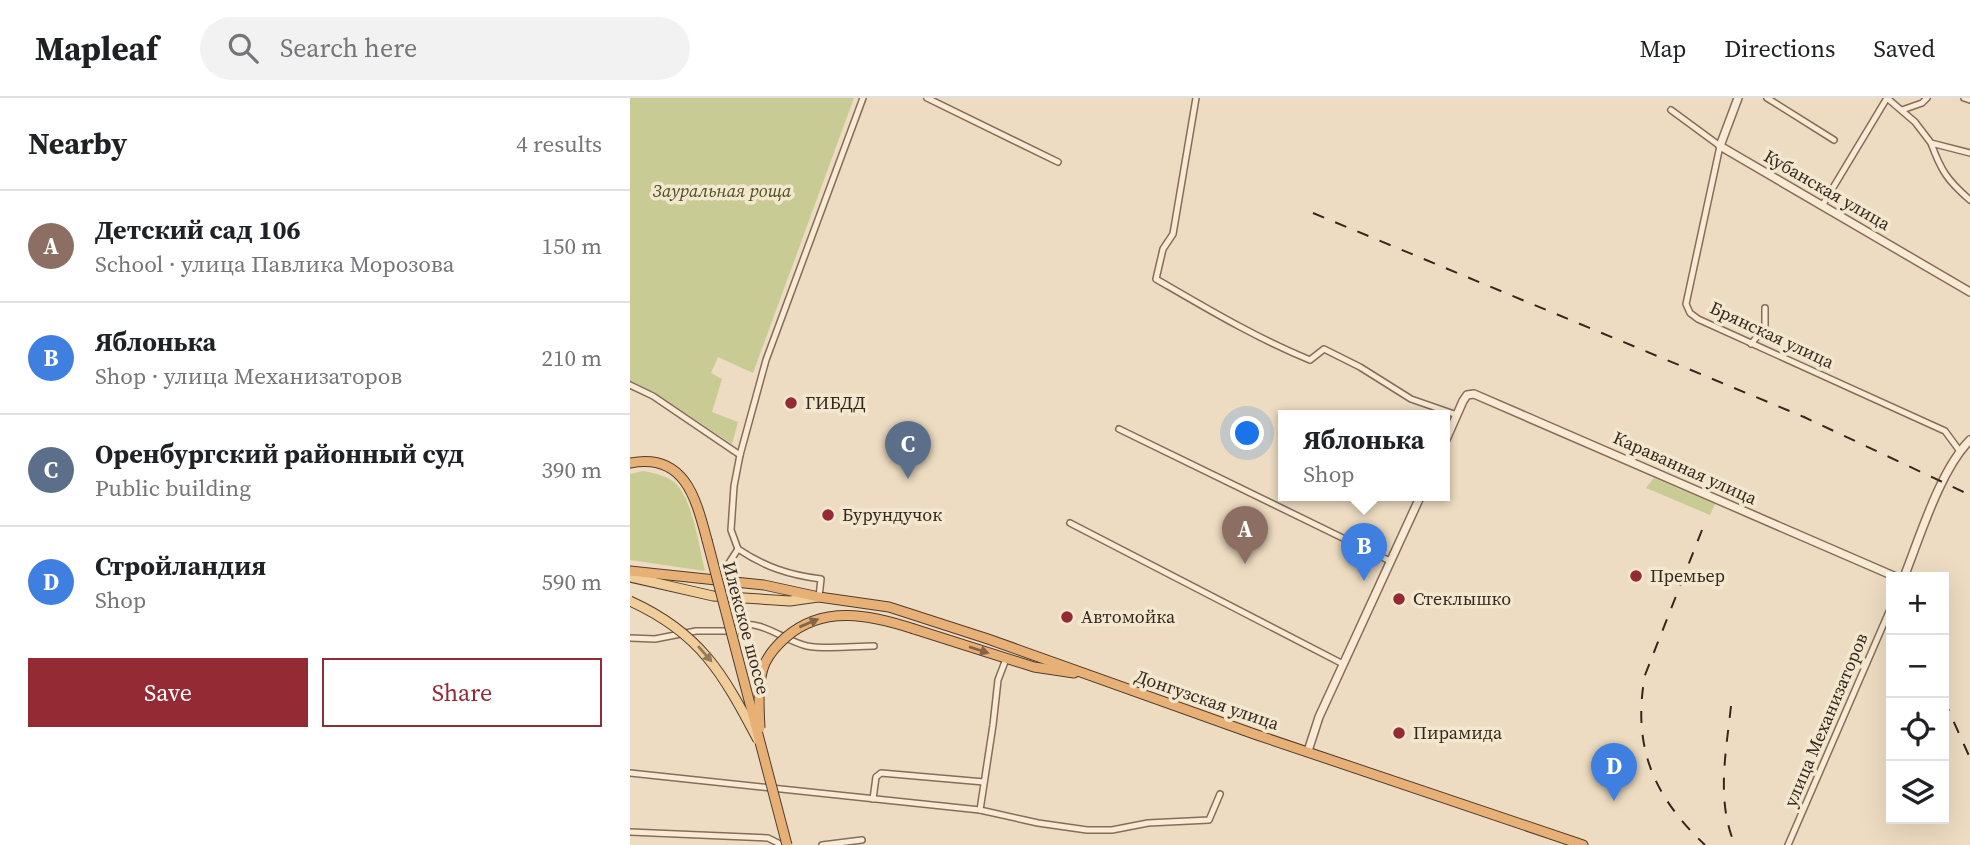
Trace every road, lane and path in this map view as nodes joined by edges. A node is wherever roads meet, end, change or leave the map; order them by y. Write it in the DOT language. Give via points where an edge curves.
graph roads {
  1 [pos="863,98"];
  2 [pos="927,98"];
  3 [pos="1196,98"];
  4 [pos="1738,98"];
  5 [pos="1767,98"];
  6 [pos="1887,98"];
  7 [pos="1927,98"];
  8 [pos="1964,98"];
  9 [pos="1970,100"];
  10 [pos="1671,110"];
  11 [pos="1902,110"];
  12 [pos="1834,141"];
  13 [pos="1931,144"];
  14 [pos="1720,146"];
  15 [pos="1970,153"];
  16 [pos="1058,162"];
  17 [pos="1970,200"];
  18 [pos="1822,206"];
  19 [pos="1970,292"];
  20 [pos="1765,308"];
  21 [pos="1751,344"];
  22 [pos="630,385"];
  23 [pos="1442,410"];
  24 [pos="1450,413"];
  25 [pos="1457,415"];
  26 [pos="1119,429"];
  27 [pos="1450,431"];
  28 [pos="1970,440"];
  29 [pos="1959,450"];
  30 [pos="740,456"];
  31 [pos="630,463"];
  32 [pos="1418,501"];
  33 [pos="1070,523"];
  34 [pos="738,549"];
  35 [pos="1390,561"];
  36 [pos="630,571"];
  37 [pos="1906,572"];
  38 [pos="1886,573"];
  39 [pos="630,577"];
  40 [pos="710,578"];
  41 [pos="819,597"];
  42 [pos="741,598"];
  43 [pos="630,601"];
  44 [pos="1886,619"];
  45 [pos="740,625"];
  46 [pos="735,632"];
  47 [pos="630,638"];
  48 [pos="874,646"];
  49 [pos="1006,659"];
  50 [pos="1343,664"];
  51 [pos="1084,673"];
  52 [pos="760,744"];
  53 [pos="1308,751"];
  54 [pos="630,773"];
  55 [pos="984,782"];
  56 [pos="768,788"];
  57 [pos="1220,794"];
  58 [pos="873,799"];
  59 [pos="980,810"];
  60 [pos="630,832"];
  61 [pos="862,840"];
  62 [pos="784,845"];
  63 [pos="822,845"];
  64 [pos="1583,845"];
  65 [pos="1788,845"];
  1 -- 30 [label="street" via="766,360"];
  2 -- 16 [label="street"];
  3 -- 23 [label="street" via="1173,234 1163,249 1156,279 1276,346 1310,359 1324,349 1410,399"];
  4 -- 14 [label="street, Брянская улица"];
  5 -- 12 [label="street"];
  6 -- 11 [label="street"];
  6 -- 18 [label="street"];
  7 -- 11 [label="street"];
  8 -- 9 [label="street"];
  10 -- 14 [label="street, Кубанская улица"];
  11 -- 13 [label="street"];
  13 -- 15 [label="street"];
  13 -- 17 [label="street" via="1942,172"];
  14 -- 18 [label="street, Кубанская улица"];
  14 -- 21 [label="street, Брянская улица" via="1686,304 1698,319"];
  18 -- 19 [label="street, Кубанская улица"];
  20 -- 21 [label="street" via="1765,327"];
  21 -- 29 [label="street, Брянская улица" via="1945,431"];
  22 -- 30 [label="street"];
  24 -- 25 [label="street"];
  25 -- 27 [label="street"];
  25 -- 38 [label="street, Караванная улица" via="1467,395 1474,394"];
  26 -- 35 [label="street"];
  28 -- 29 [label="street"];
  29 -- 37 [label="street"];
  30 -- 34 [label="street" via="730,515"];
  31 -- 52 [label="highway, Илекское шоссе, bridge" via="660,464 681,476 692,492"];
  32 -- 35 [label="street"];
  33 -- 50 [label="street"];
  34 -- 40 [label="street" via="727,566"];
  34 -- 41 [label="street" via="772,569 821,579"];
  35 -- 50 [label="street"];
  36 -- 40 [label="highway, Донгузская улица"];
  39 -- 42 [label="main road, Донгузская улица" via="696,594"];
  40 -- 41 [label="highway, Донгузская улица"];
  41 -- 42 [label="main road, Донгузская улица" via="790,601"];
  41 -- 51 [label="highway, Донгузская улица" via="889,607"];
  42 -- 45 [label="street"];
  43 -- 52 [label="main road, one-way, bridge" via="680,629 708,658"];
  44 -- 65 [label="street, улица Механизаторов"];
  45 -- 46 [label="street"];
  45 -- 48 [label="street" via="765,628 809,646"];
  46 -- 47 [label="street"];
  46 -- 56 [label="street" via="734,652"];
  49 -- 51 [label="highway" via="1057,672"];
  52 -- 49 [label="highway, one-way, bridge" via="765,664 774,649 809,621 842,615 874,617"];
  49 -- 55 [label="street" via="998,680"];
  50 -- 53 [label="street"];
  51 -- 53 [label="highway, Донгузская улица"];
  52 -- 62 [label="highway, Илекское шоссе, bridge"];
  53 -- 64 [label="highway, Донгузская улица"];
  54 -- 56 [label="street"];
  55 -- 58 [label="street" via="881,774 876,777"];
  55 -- 59 [label="street"];
  56 -- 58 [label="street"];
  56 -- 62 [label="street"];
  57 -- 59 [label="street" via="1209,820 1111,830 1038,823"];
  58 -- 59 [label="street"];
  60 -- 62 [label="street" via="768,838"];
  61 -- 63 [label="street"];
}
